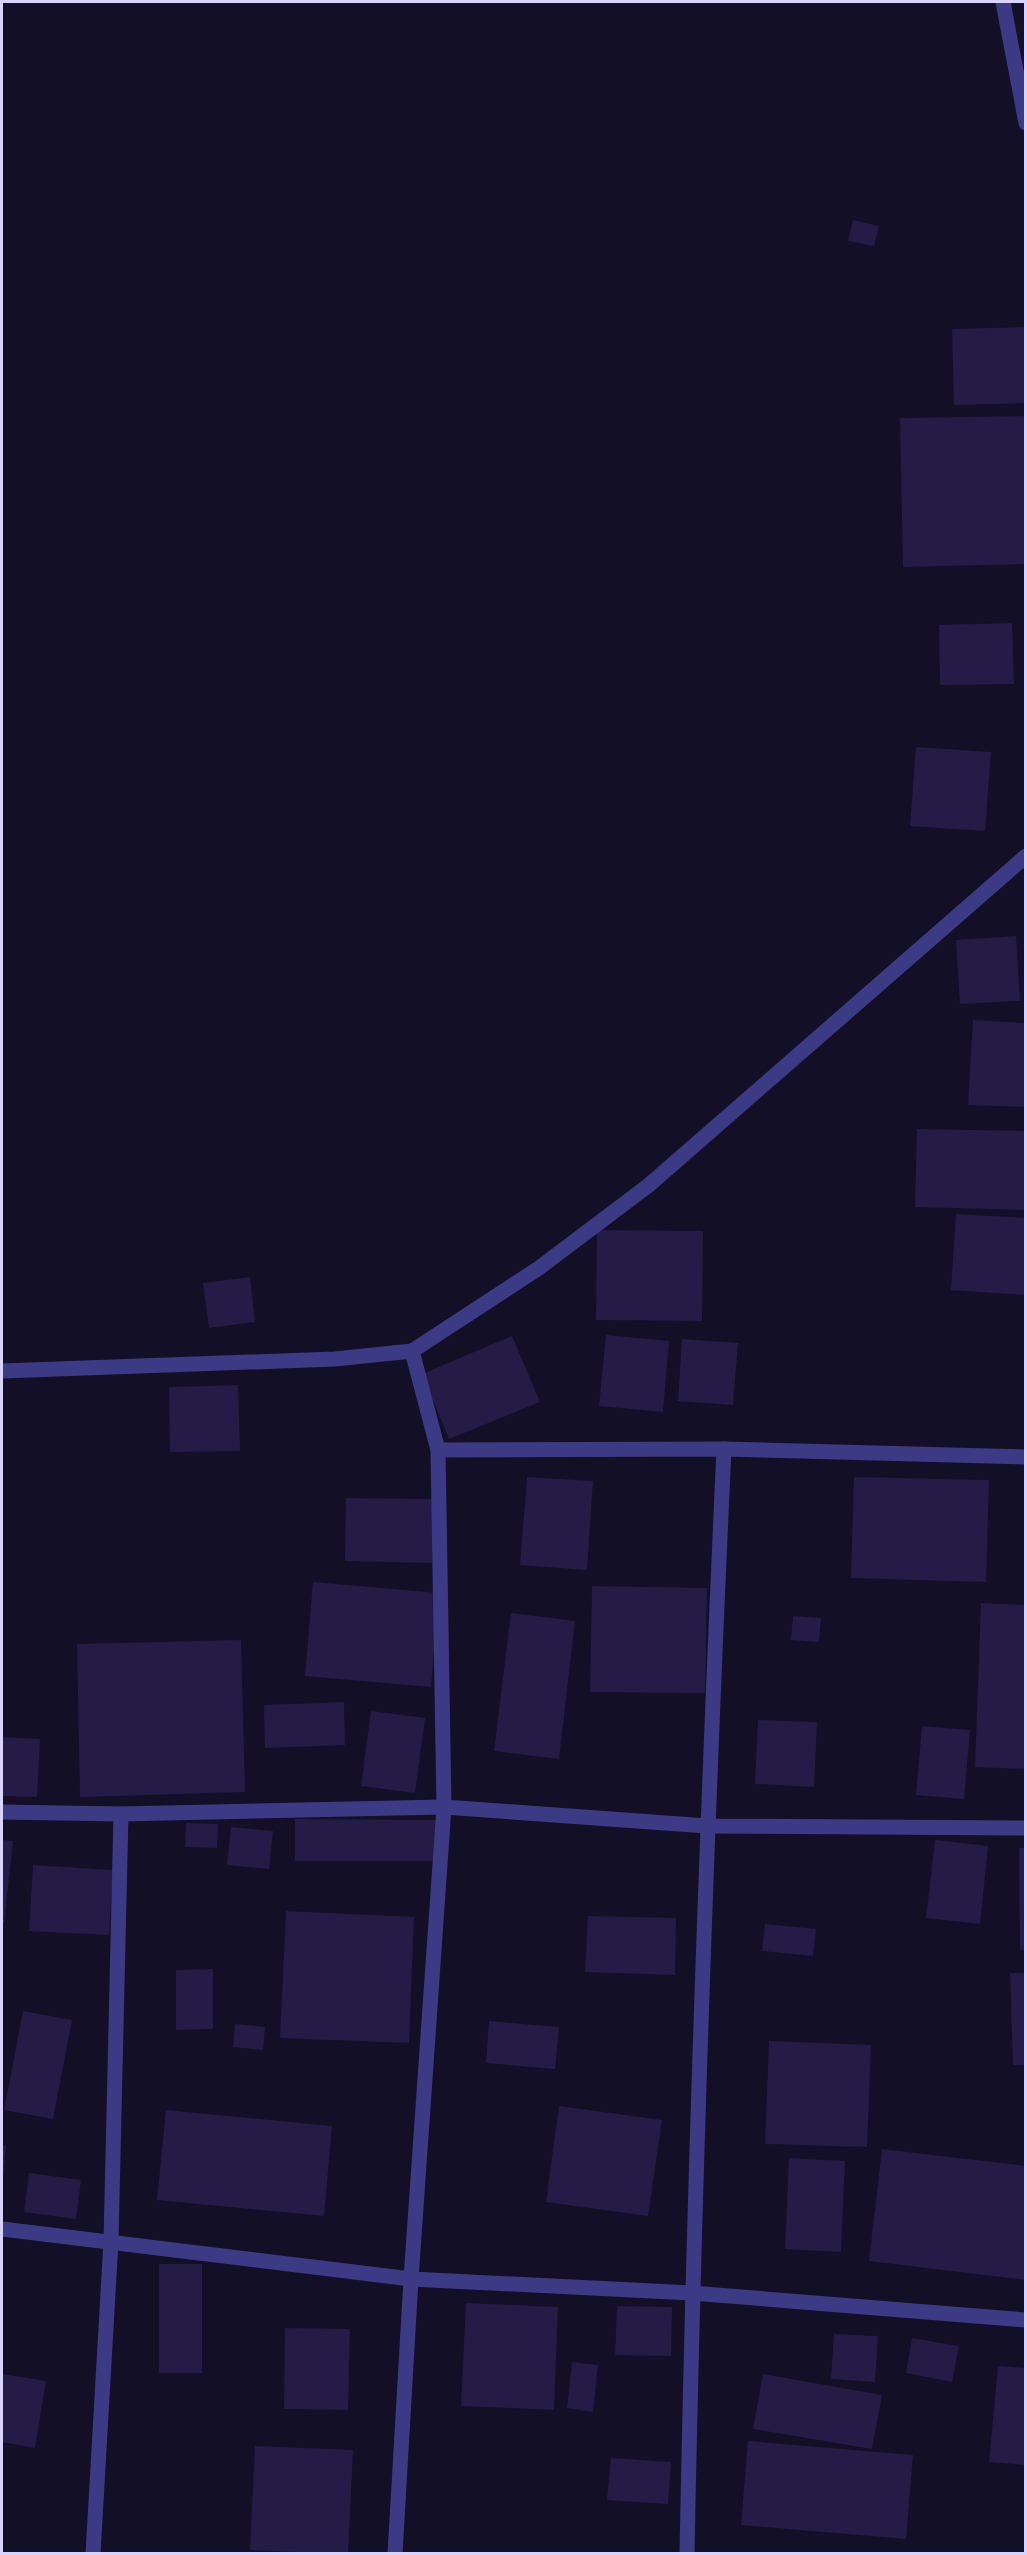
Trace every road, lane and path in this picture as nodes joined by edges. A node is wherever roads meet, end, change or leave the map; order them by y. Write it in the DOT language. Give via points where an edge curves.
graph roads {
  1 [pos="1003,2"];
  2 [pos="1026,123"];
  3 [pos="1026,856"];
  4 [pos="412,1351"];
  5 [pos="2,1371"];
  6 [pos="724,1449"];
  7 [pos="438,1450"];
  8 [pos="1026,1457"];
  9 [pos="444,1806"];
  10 [pos="2,1812"];
  11 [pos="122,1814"];
  12 [pos="707,1826"];
  13 [pos="1026,1828"];
  14 [pos="2,2229"];
  15 [pos="111,2241"];
  16 [pos="411,2279"];
  17 [pos="692,2293"];
  18 [pos="1026,2320"];
  19 [pos="93,2553"];
  20 [pos="395,2553"];
  21 [pos="687,2553"];
  1 -- 2 [label="street"];
  3 -- 4 [label="street" via="649,1185 539,1268"];
  4 -- 5 [label="street" via="335,1359"];
  4 -- 7 [label="street"];
  6 -- 7 [label="street"];
  6 -- 8 [label="street"];
  6 -- 12 [label="street"];
  7 -- 9 [label="street"];
  9 -- 11 [label="street"];
  9 -- 12 [label="street"];
  9 -- 16 [label="street"];
  10 -- 11 [label="street"];
  11 -- 15 [label="street"];
  12 -- 13 [label="street"];
  12 -- 17 [label="street"];
  14 -- 15 [label="street"];
  15 -- 16 [label="street"];
  15 -- 19 [label="street"];
  16 -- 17 [label="street"];
  16 -- 20 [label="street"];
  17 -- 18 [label="street"];
  17 -- 21 [label="street"];
}
